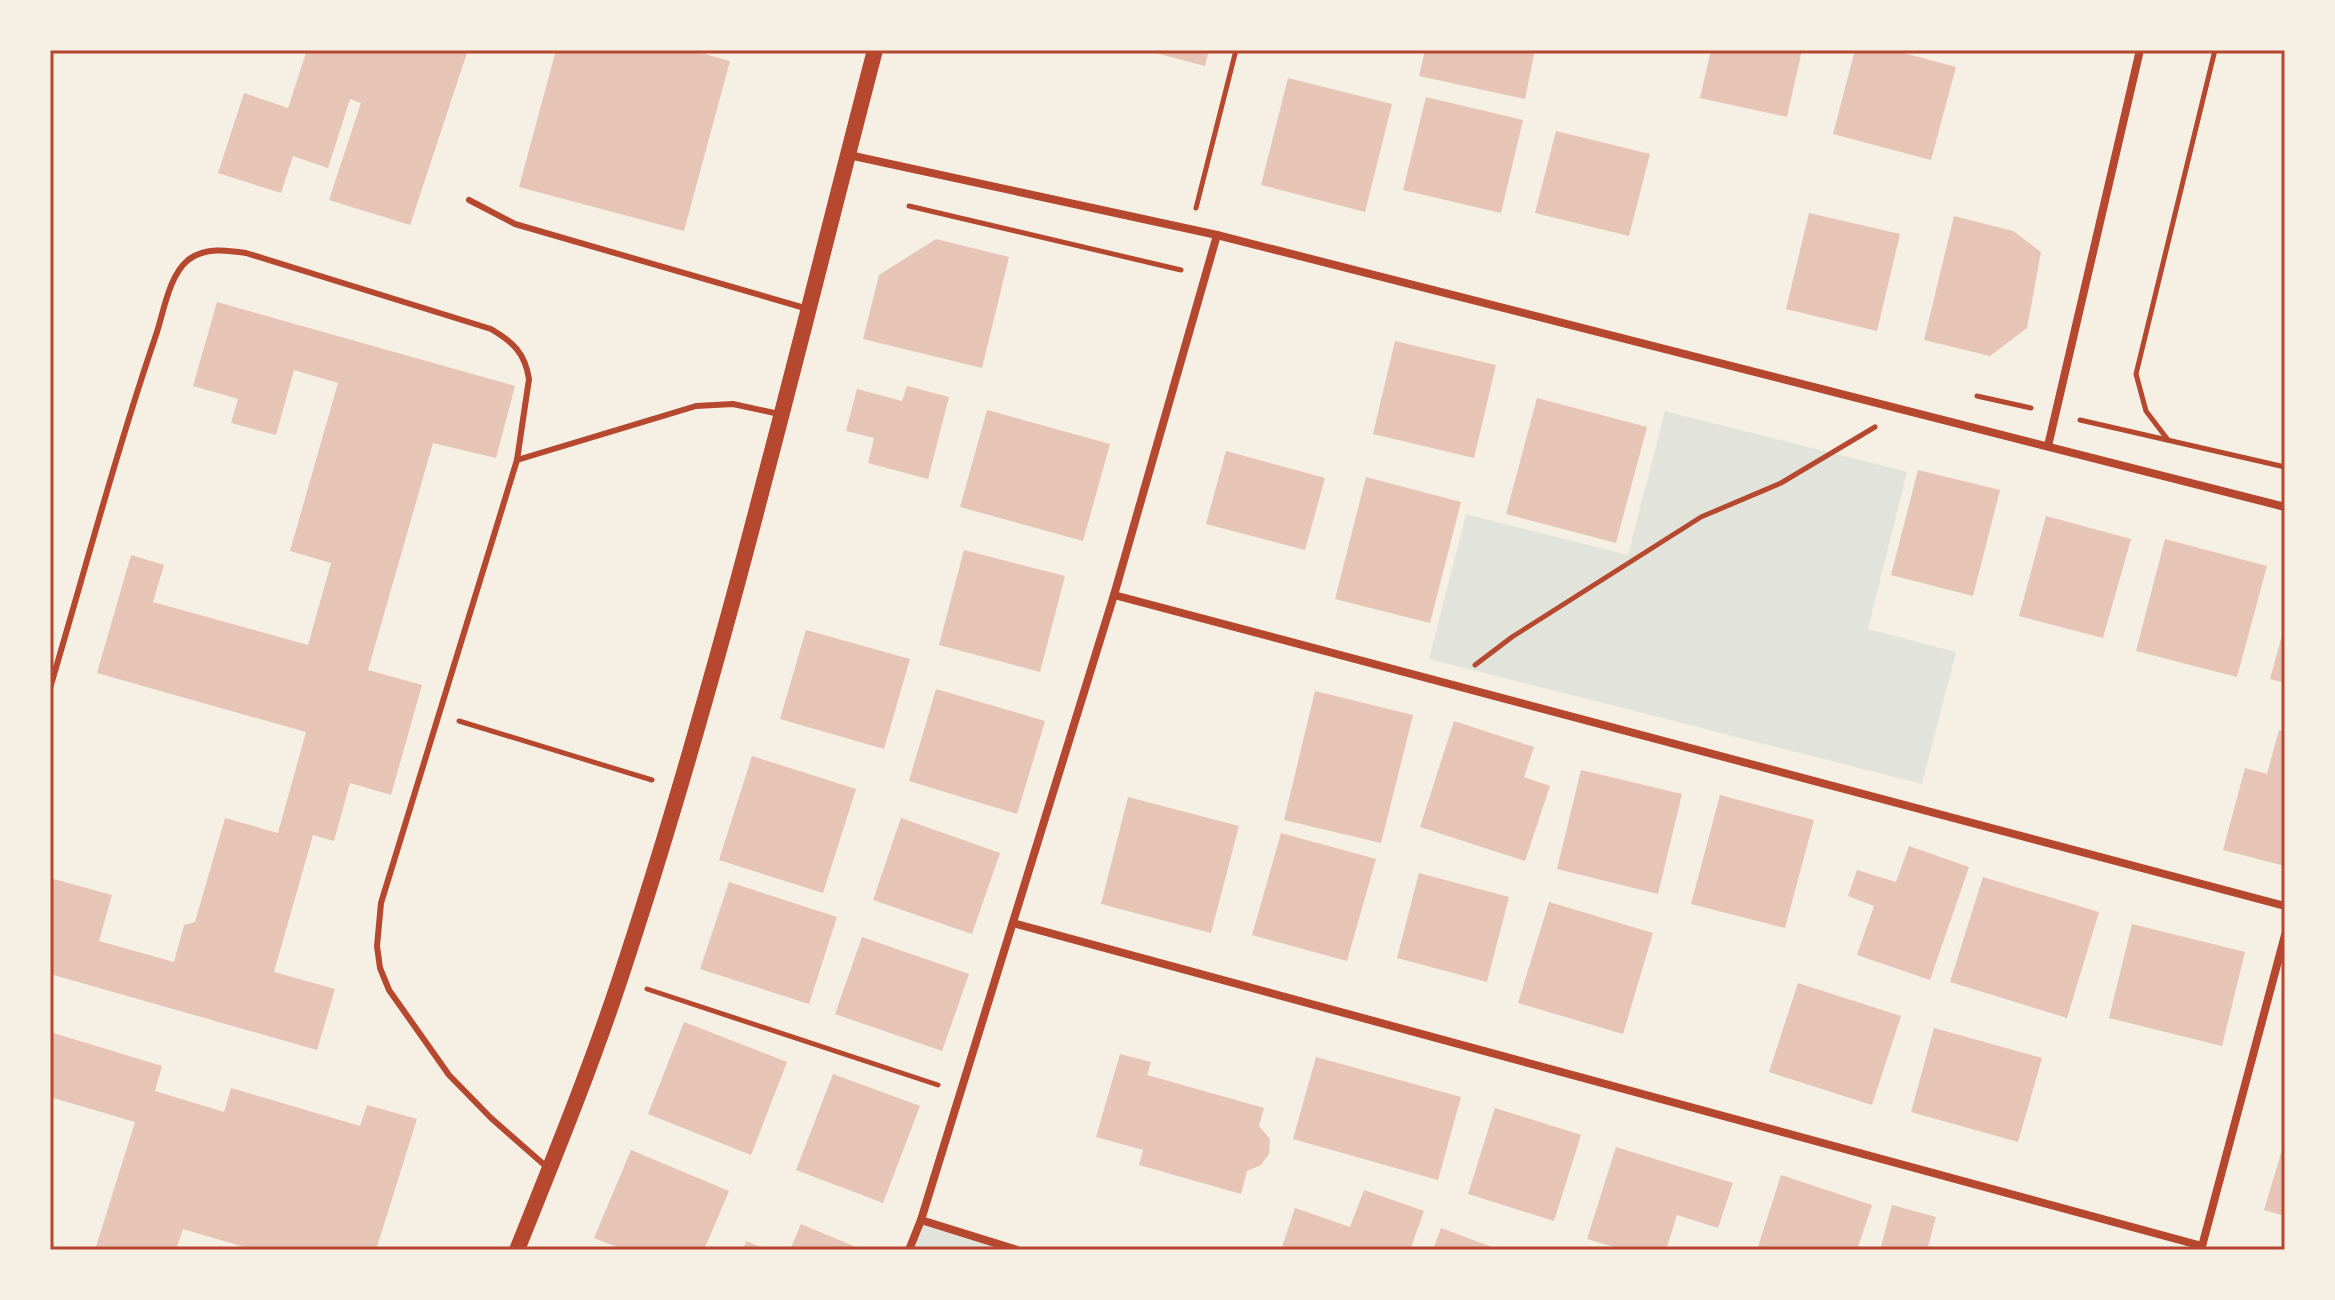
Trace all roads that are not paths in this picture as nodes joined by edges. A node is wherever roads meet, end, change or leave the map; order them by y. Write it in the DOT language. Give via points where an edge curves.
graph roads {
  1 [pos="875,50"];
  2 [pos="2138,51"];
  3 [pos="847,155"];
  4 [pos="469,200"];
  5 [pos="1217,235"];
  6 [pos="808,309"];
  7 [pos="782,415"];
  8 [pos="2048,446"];
  9 [pos="517,460"];
  10 [pos="2285,507"];
  11 [pos="1114,595"];
  12 [pos="50,688"];
  13 [pos="2285,906"];
  14 [pos="1013,923"];
  15 [pos="2285,935"];
  16 [pos="549,1169"];
  17 [pos="921,1220"];
  18 [pos="2202,1248"];
  19 [pos="517,1250"];
  20 [pos="909,1250"];
  21 [pos="1017,1250"];
  1 -- 3 [label="main road"];
  2 -- 8 [label="street"];
  3 -- 5 [label="street"];
  3 -- 6 [label="main road"];
  4 -- 6 [label="lane" via="515,224"];
  5 -- 8 [label="street"];
  5 -- 11 [label="street"];
  6 -- 7 [label="main road"];
  7 -- 9 [label="lane" via="733,404 696,406"];
  7 -- 16 [label="main road" via="704,706 620,980"];
  8 -- 10 [label="street"];
  9 -- 12 [label="lane" via="529,379 512,342 491,329 246,253 206,251 177,273"];
  9 -- 16 [label="lane" via="381,903 377,946 389,990 449,1075"];
  11 -- 13 [label="street"];
  11 -- 14 [label="street"];
  14 -- 17 [label="street"];
  14 -- 18 [label="street"];
  15 -- 18 [label="street"];
  16 -- 19 [label="main road"];
  17 -- 20 [label="street"];
  17 -- 21 [label="street"];
}
